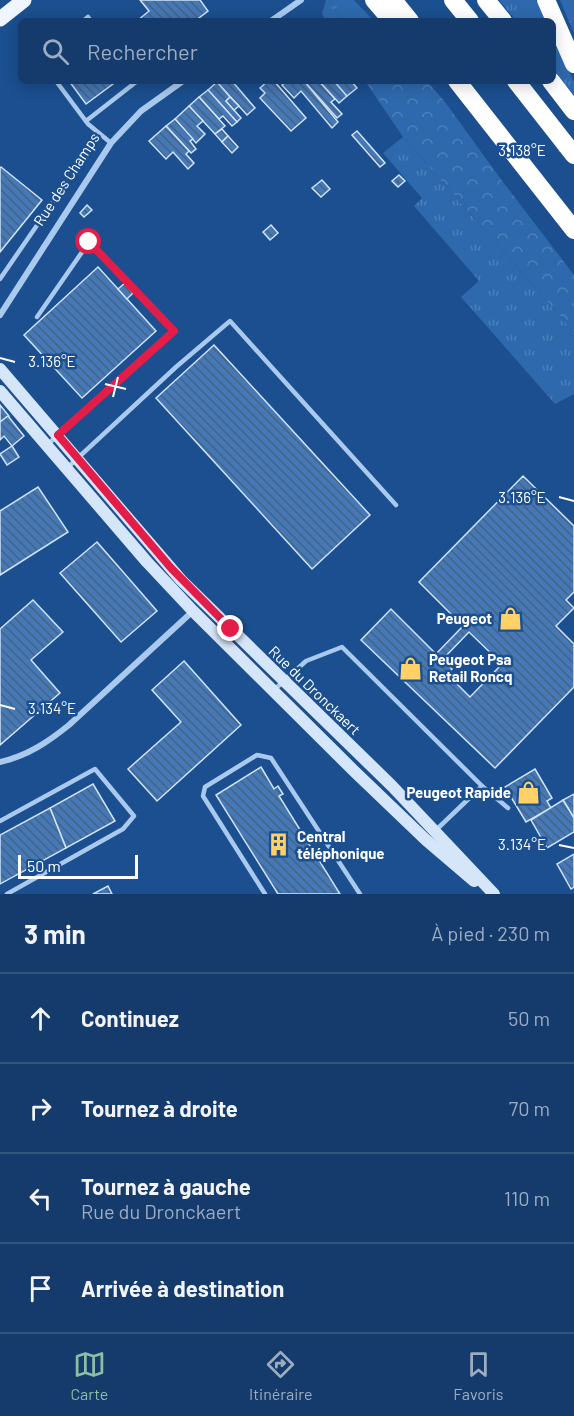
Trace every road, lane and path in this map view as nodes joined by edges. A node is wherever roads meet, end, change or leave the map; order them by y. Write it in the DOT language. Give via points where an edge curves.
graph roads {
  1 [pos="24,0"];
  2 [pos="301,0"];
  3 [pos="374,0"];
  4 [pos="393,0"];
  5 [pos="453,0"];
  6 [pos="486,0"];
  7 [pos="546,0"];
  8 [pos="3,17"];
  9 [pos="275,18"];
  10 [pos="389,18"];
  11 [pos="408,18"];
  12 [pos="468,18"];
  13 [pos="501,18"];
  14 [pos="554,18"];
  15 [pos="556,23"];
  16 [pos="574,64"];
  17 [pos="58,84"];
  18 [pos="133,84"];
  19 [pos="179,84"];
  20 [pos="445,84"];
  21 [pos="459,84"];
  22 [pos="518,84"];
  23 [pos="553,84"];
  24 [pos="574,111"];
  25 [pos="86,121"];
  26 [pos="111,143"];
  27 [pos="574,155"];
  28 [pos="53,202"];
  29 [pos="559,210"];
  30 [pos="574,230"];
  31 [pos="0,279"];
  32 [pos="1,310"];
  33 [pos="37,317"];
  34 [pos="0,369"];
  35 [pos="0,391"];
  36 [pos="58,435"];
  37 [pos="47,446"];
  38 [pos="78,458"];
  39 [pos="67,468"];
  40 [pos="396,504"];
  41 [pos="193,611"];
  42 [pos="284,680"];
  43 [pos="273,691"];
  44 [pos="0,762"];
  45 [pos="482,786"];
  46 [pos="508,808"];
  47 [pos="0,821"];
  48 [pos="435,831"];
  49 [pos="426,840"];
  50 [pos="7,894"];
  51 [pos="265,894"];
  52 [pos="360,894"];
  53 [pos="489,894"];
  1 -- 8 [label="main road"];
  2 -- 9 [label="street"];
  3 -- 10 [label="highway"];
  4 -- 11 [label="highway"];
  5 -- 12 [label="highway"];
  6 -- 13 [label="highway"];
  7 -- 14 [label="highway"];
  15 -- 16 [label="highway"];
  17 -- 25 [label="lane"];
  18 -- 25 [label="lane"];
  19 -- 26 [label="street, Rue des Champs" via="141,111"];
  20 -- 29 [label="highway" via="496,147"];
  21 -- 29 [label="highway"];
  22 -- 27 [label="highway"];
  23 -- 24 [label="highway"];
  25 -- 26 [label="lane"];
  26 -- 32 [label="street, Rue des Champs"];
  28 -- 31 [label="lane"];
  29 -- 30 [label="highway"];
  33 -- 36 [label="lane" via="89,242 174,331"];
  34 -- 36 [label="main road, Rue du Dronckaert"];
  35 -- 37 [label="main road, Rue du Dronckaert"];
  36 -- 37 [label="lane"];
  36 -- 38 [label="main road, Rue du Dronckaert"];
  37 -- 39 [label="main road, Rue du Dronckaert"];
  38 -- 39 [label="lane"];
  38 -- 40 [label="lane" via="230,321"];
  38 -- 42 [label="main road, Rue du Dronckaert" via="181,580"];
  39 -- 41 [label="main road, Rue du Dronckaert"];
  41 -- 43 [label="main road, Rue du Dronckaert"];
  41 -- 44 [label="street" via="69,725 29,753"];
  42 -- 43 [label="lane"];
  42 -- 45 [label="lane" via="306,661 342,647"];
  42 -- 48 [label="main road, Rue du Dronckaert"];
  43 -- 49 [label="main road, Rue du Dronckaert"];
  45 -- 46 [label="lane"];
  45 -- 48 [label="lane"];
  47 -- 50 [label="lane" via="95,769 134,816 123,829"];
  48 -- 49 [label="lane"];
  48 -- 53 [label="main road, Rue du Dronckaert"];
  49 -- 53 [label="main road, Rue du Dronckaert"];
  51 -- 52 [label="lane" via="204,796 205,787 257,755 271,758"];
}
